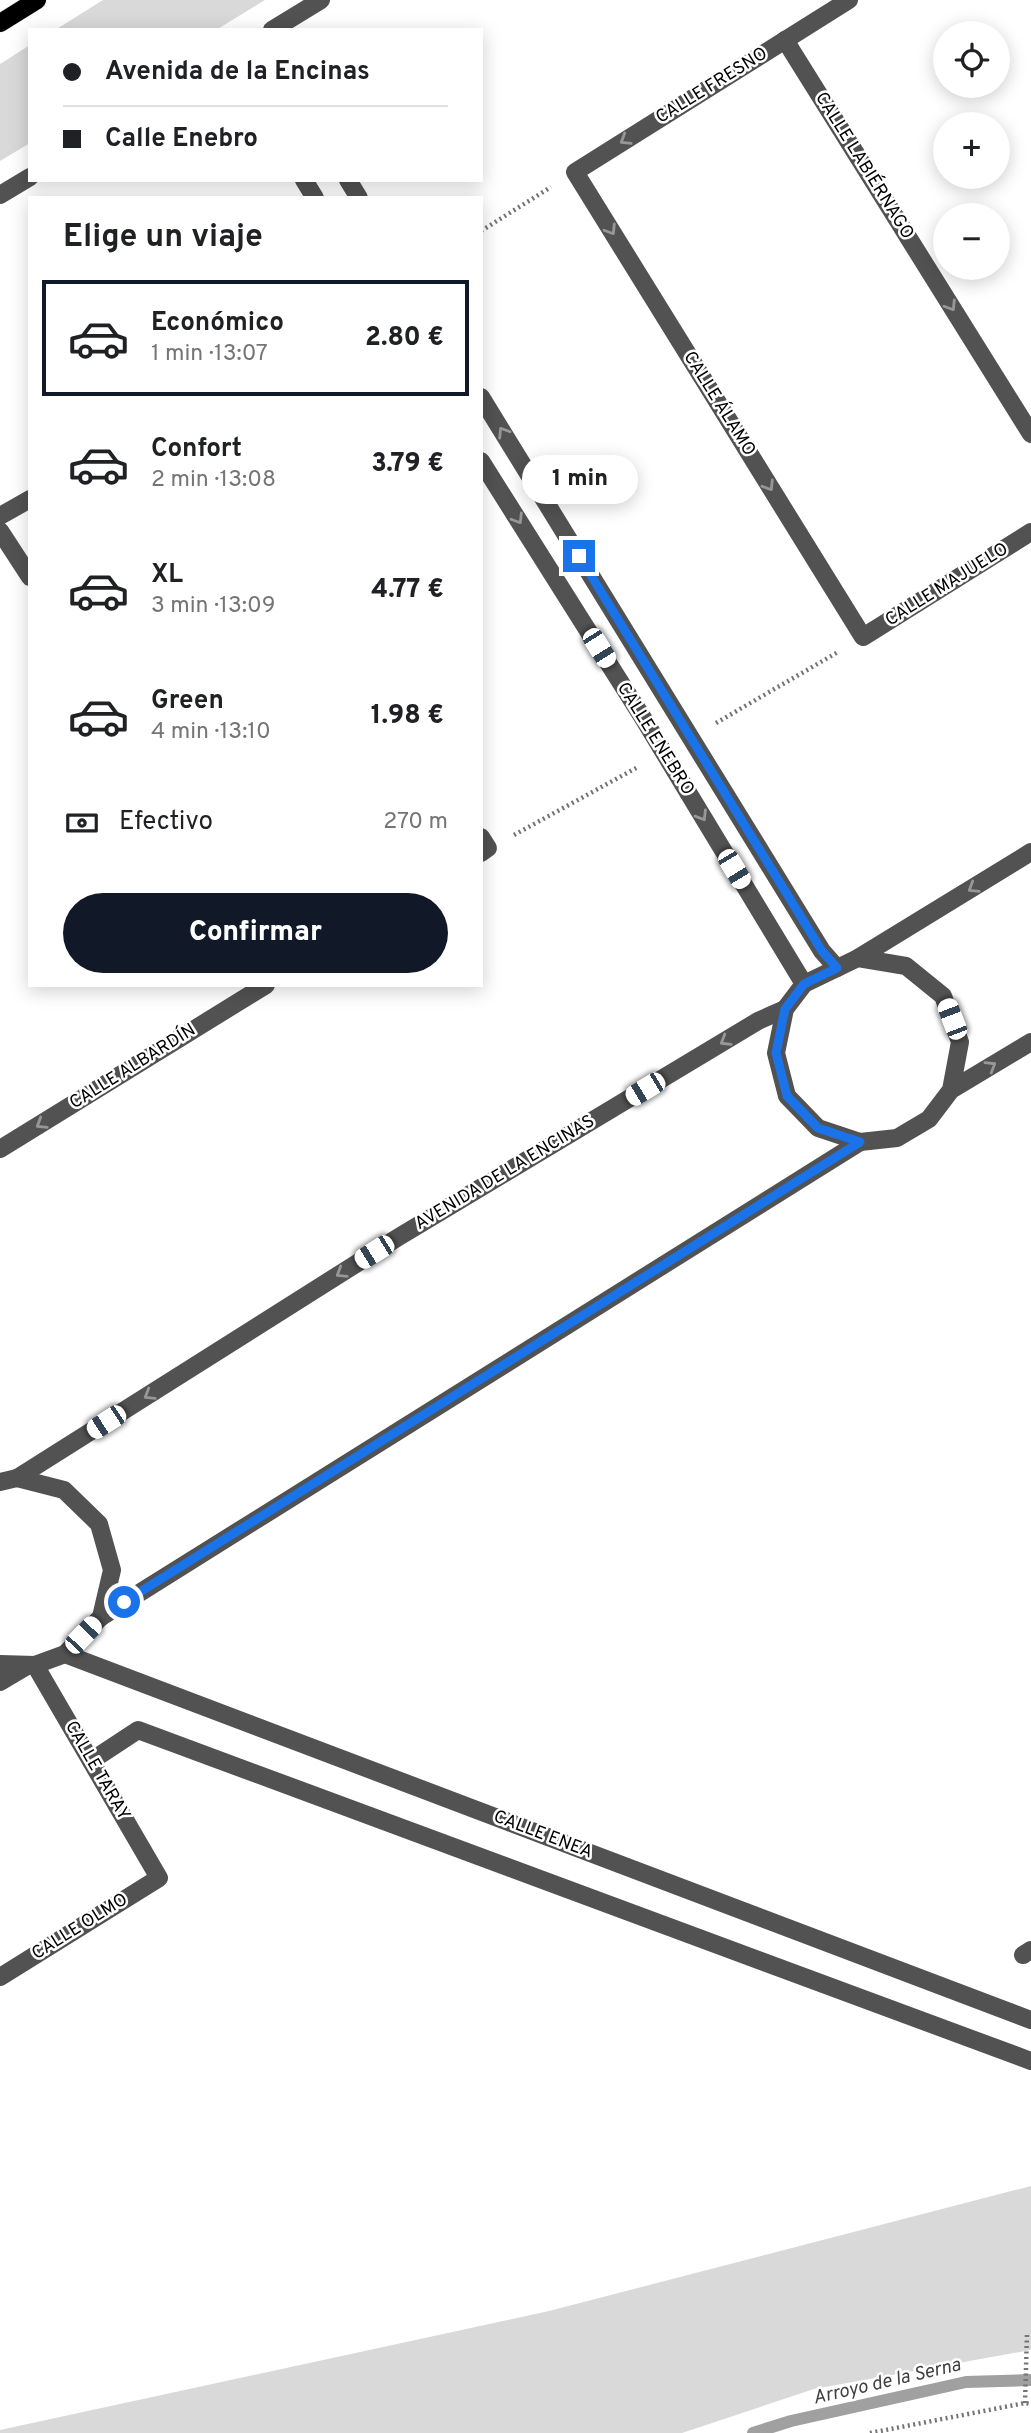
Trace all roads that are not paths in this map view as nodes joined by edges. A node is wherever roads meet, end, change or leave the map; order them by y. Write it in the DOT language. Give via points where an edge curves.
graph roads {
  1 [pos="37,0"];
  2 [pos="321,0"];
  3 [pos="849,0"];
  4 [pos="0,23"];
  5 [pos="275,28"];
  6 [pos="785,40"];
  7 [pos="575,172"];
  8 [pos="28,178"];
  9 [pos="0,195"];
  10 [pos="483,400"];
  11 [pos="1031,434"];
  12 [pos="483,464"];
  13 [pos="28,500"];
  14 [pos="0,516"];
  15 [pos="0,531"];
  16 [pos="1031,532"];
  17 [pos="28,574"];
  18 [pos="863,637"];
  19 [pos="1031,852"];
  20 [pos="858,958"];
  21 [pos="837,968"];
  22 [pos="804,984"];
  23 [pos="263,987"];
  24 [pos="785,1009"];
  25 [pos="1031,1042"];
  26 [pos="951,1090"];
  27 [pos="860,1142"];
  28 [pos="0,1149"];
  29 [pos="8,1480"];
  30 [pos="101,1617"];
  31 [pos="65,1654"];
  32 [pos="0,1664"];
  33 [pos="32,1665"];
  34 [pos="0,1682"];
  35 [pos="91,1761"];
  36 [pos="159,1878"];
  37 [pos="0,1977"];
  38 [pos="1028,2015"];
  39 [pos="1031,2061"];
  1 -- 4 [label="main road"];
  2 -- 5 [label="street"];
  3 -- 6 [label="street, CALLE FRESNO"];
  6 -- 7 [label="street, CALLE FRESNO, one-way"];
  6 -- 11 [label="street, CALLE LABIÉRNAGO, one-way"];
  7 -- 18 [label="street, CALLE ÁLAMO, one-way"];
  8 -- 9 [label="street"];
  21 -- 10 [label="street, CALLE ENEBRO, one-way" via="822,951"];
  12 -- 22 [label="street, CALLE ENEBRO, one-way"];
  13 -- 14 [label="street"];
  15 -- 17 [label="street"];
  16 -- 18 [label="street, CALLE MAJUELO"];
  19 -- 20 [label="street, one-way"];
  20 -- 21 [label="street"];
  20 -- 26 [label="street" via="906,965 943,996 960,1042"];
  21 -- 22 [label="street"];
  22 -- 24 [label="street"];
  23 -- 28 [label="street, CALLE ALBARDÍN, one-way"];
  24 -- 27 [label="street" via="776,1053 787,1096 818,1128"];
  24 -- 29 [label="street, AVENIDA DE LA ENCINAS, one-way" via="397,1238"];
  26 -- 25 [label="street, one-way"];
  26 -- 27 [label="street" via="929,1119 908,1132 897,1138"];
  27 -- 30 [label="street"];
  29 -- 30 [label="street" via="64,1490 99,1524 112,1570"];
  30 -- 31 [label="street"];
  31 -- 33 [label="street"];
  31 -- 38 [label="street, CALLE ENEA"];
  32 -- 33 [label="street"];
  33 -- 34 [label="street"];
  33 -- 35 [label="street, CALLE TARAY"];
  35 -- 36 [label="street, CALLE TARAY"];
  35 -- 39 [label="street" via="138,1730"];
  36 -- 37 [label="street, CALLE OLMO"];
}
